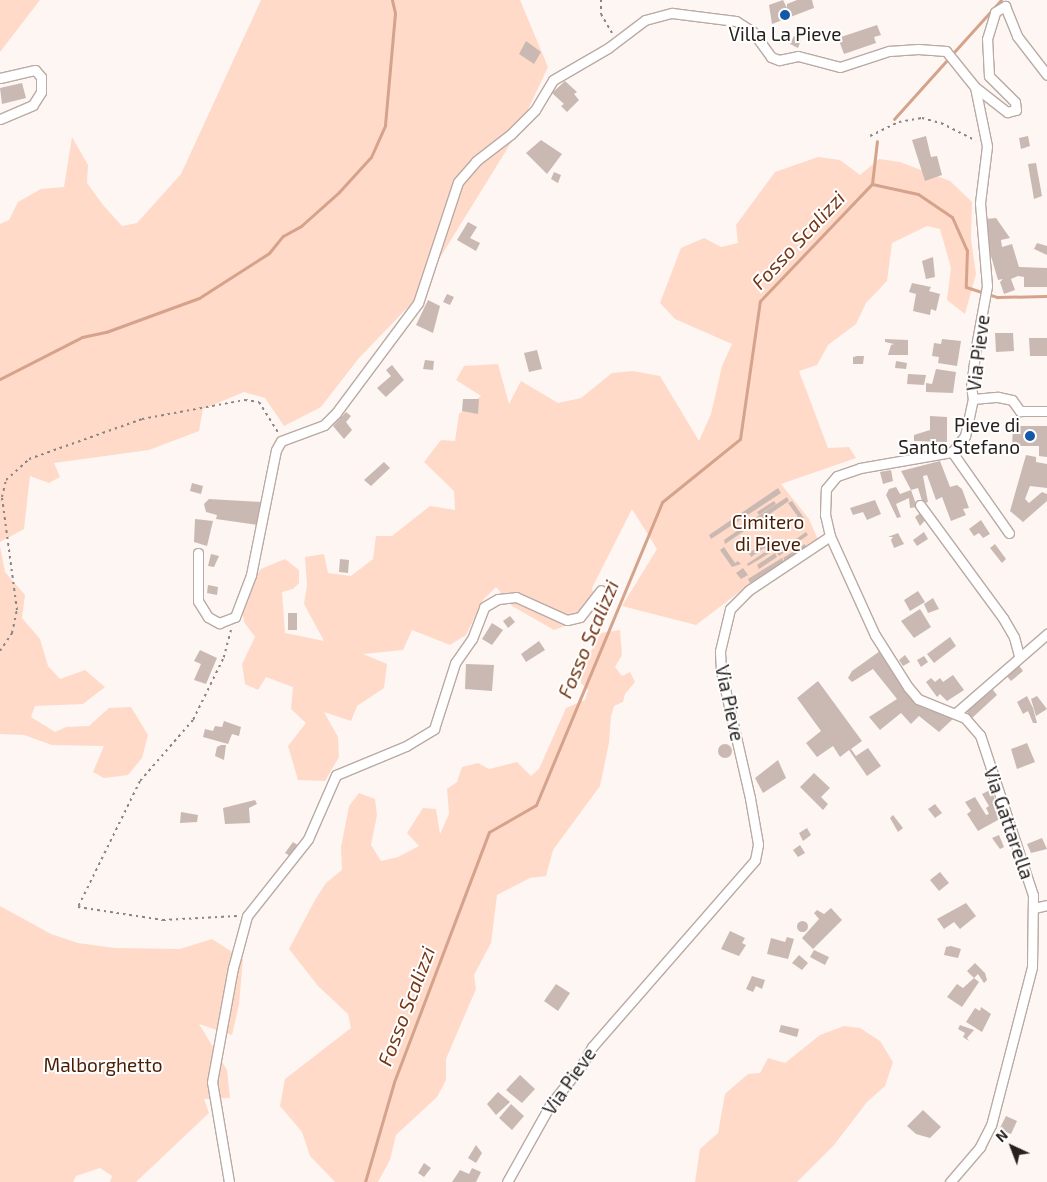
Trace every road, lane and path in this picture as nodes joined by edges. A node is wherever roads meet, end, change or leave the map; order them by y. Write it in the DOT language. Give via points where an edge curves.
graph roads {
  1 [pos="601,0"];
  2 [pos="617,39"];
  3 [pos="1047,75"];
  4 [pos="0,78"];
  5 [pos="975,87"];
  6 [pos="0,119"];
  7 [pos="870,136"];
  8 [pos="987,146"];
  9 [pos="973,399"];
  10 [pos="1047,411"];
  11 [pos="281,441"];
  12 [pos="952,452"];
  13 [pos="920,505"];
  14 [pos="1009,533"];
  15 [pos="830,536"];
  16 [pos="198,553"];
  17 [pos="601,590"];
  18 [pos="235,616"];
  19 [pos="1047,634"];
  20 [pos="0,650"];
  21 [pos="1019,656"];
  22 [pos="956,713"];
  23 [pos="1047,905"];
  24 [pos="1034,908"];
  25 [pos="247,916"];
  26 [pos="229,1182"];
  27 [pos="507,1182"];
  28 [pos="950,1182"];
  1 -- 2 [label="path" via="601,14"];
  2 -- 5 [label="street" via="644,20 672,13 714,18 736,21 753,32 771,57 779,60 798,56 840,66 889,51 946,51"];
  2 -- 11 [label="street" via="608,48 553,80 535,110 511,134 476,160 458,182 418,303 336,414 324,425"];
  3 -- 5 [label="street" via="1017,36 1005,6 995,12 987,39 990,76 1015,102 1016,110 1007,112"];
  4 -- 6 [label="street" via="35,70 41,77 41,92 33,105"];
  5 -- 8 [label="street, Via Pieve"];
  7 -- 8 [label="path" via="899,122 922,118 941,123"];
  8 -- 9 [label="street, Via Pieve" via="980,203 987,286 970,387"];
  9 -- 10 [label="street" via="998,397 1012,400 1020,411"];
  9 -- 12 [label="street, Via Pieve" via="965,436"];
  11 -- 18 [label="street" via="267,487 251,575"];
  11 -- 20 [label="path" via="272,419 259,402 245,400 142,420 29,459 6,480 2,497 17,610 12,634"];
  12 -- 14 [label="street"];
  12 -- 15 [label="street" via="860,468 837,476 826,489 825,516"];
  13 -- 21 [label="street" via="1004,618 1014,636"];
  15 -- 22 [label="street, Via Gattarella" via="875,635 908,687 918,699"];
  15 -- 27 [label="street, Via Pieve" via="749,590 730,609 727,620 720,652 721,671 750,798 758,844 755,860 592,1047 550,1106"];
  16 -- 18 [label="street" via="198,601 208,617 219,623"];
  17 -- 25 [label="street" via="580,617 567,620 516,597 498,599 484,607 472,639 455,663 434,729 406,746 336,775 308,840"];
  18 -- 25 [label="path" via="223,659 193,720 140,781 78,907 163,920"];
  19 -- 21 [label="street"];
  21 -- 22 [label="street"];
  22 -- 24 [label="street, Via Gattarella" via="975,725 980,735 1019,844"];
  23 -- 24 [label="street"];
  24 -- 28 [label="street, Via Gattarella" via="1032,967 991,1125 980,1147"];
  25 -- 26 [label="street" via="233,968 212,1082"];
}
